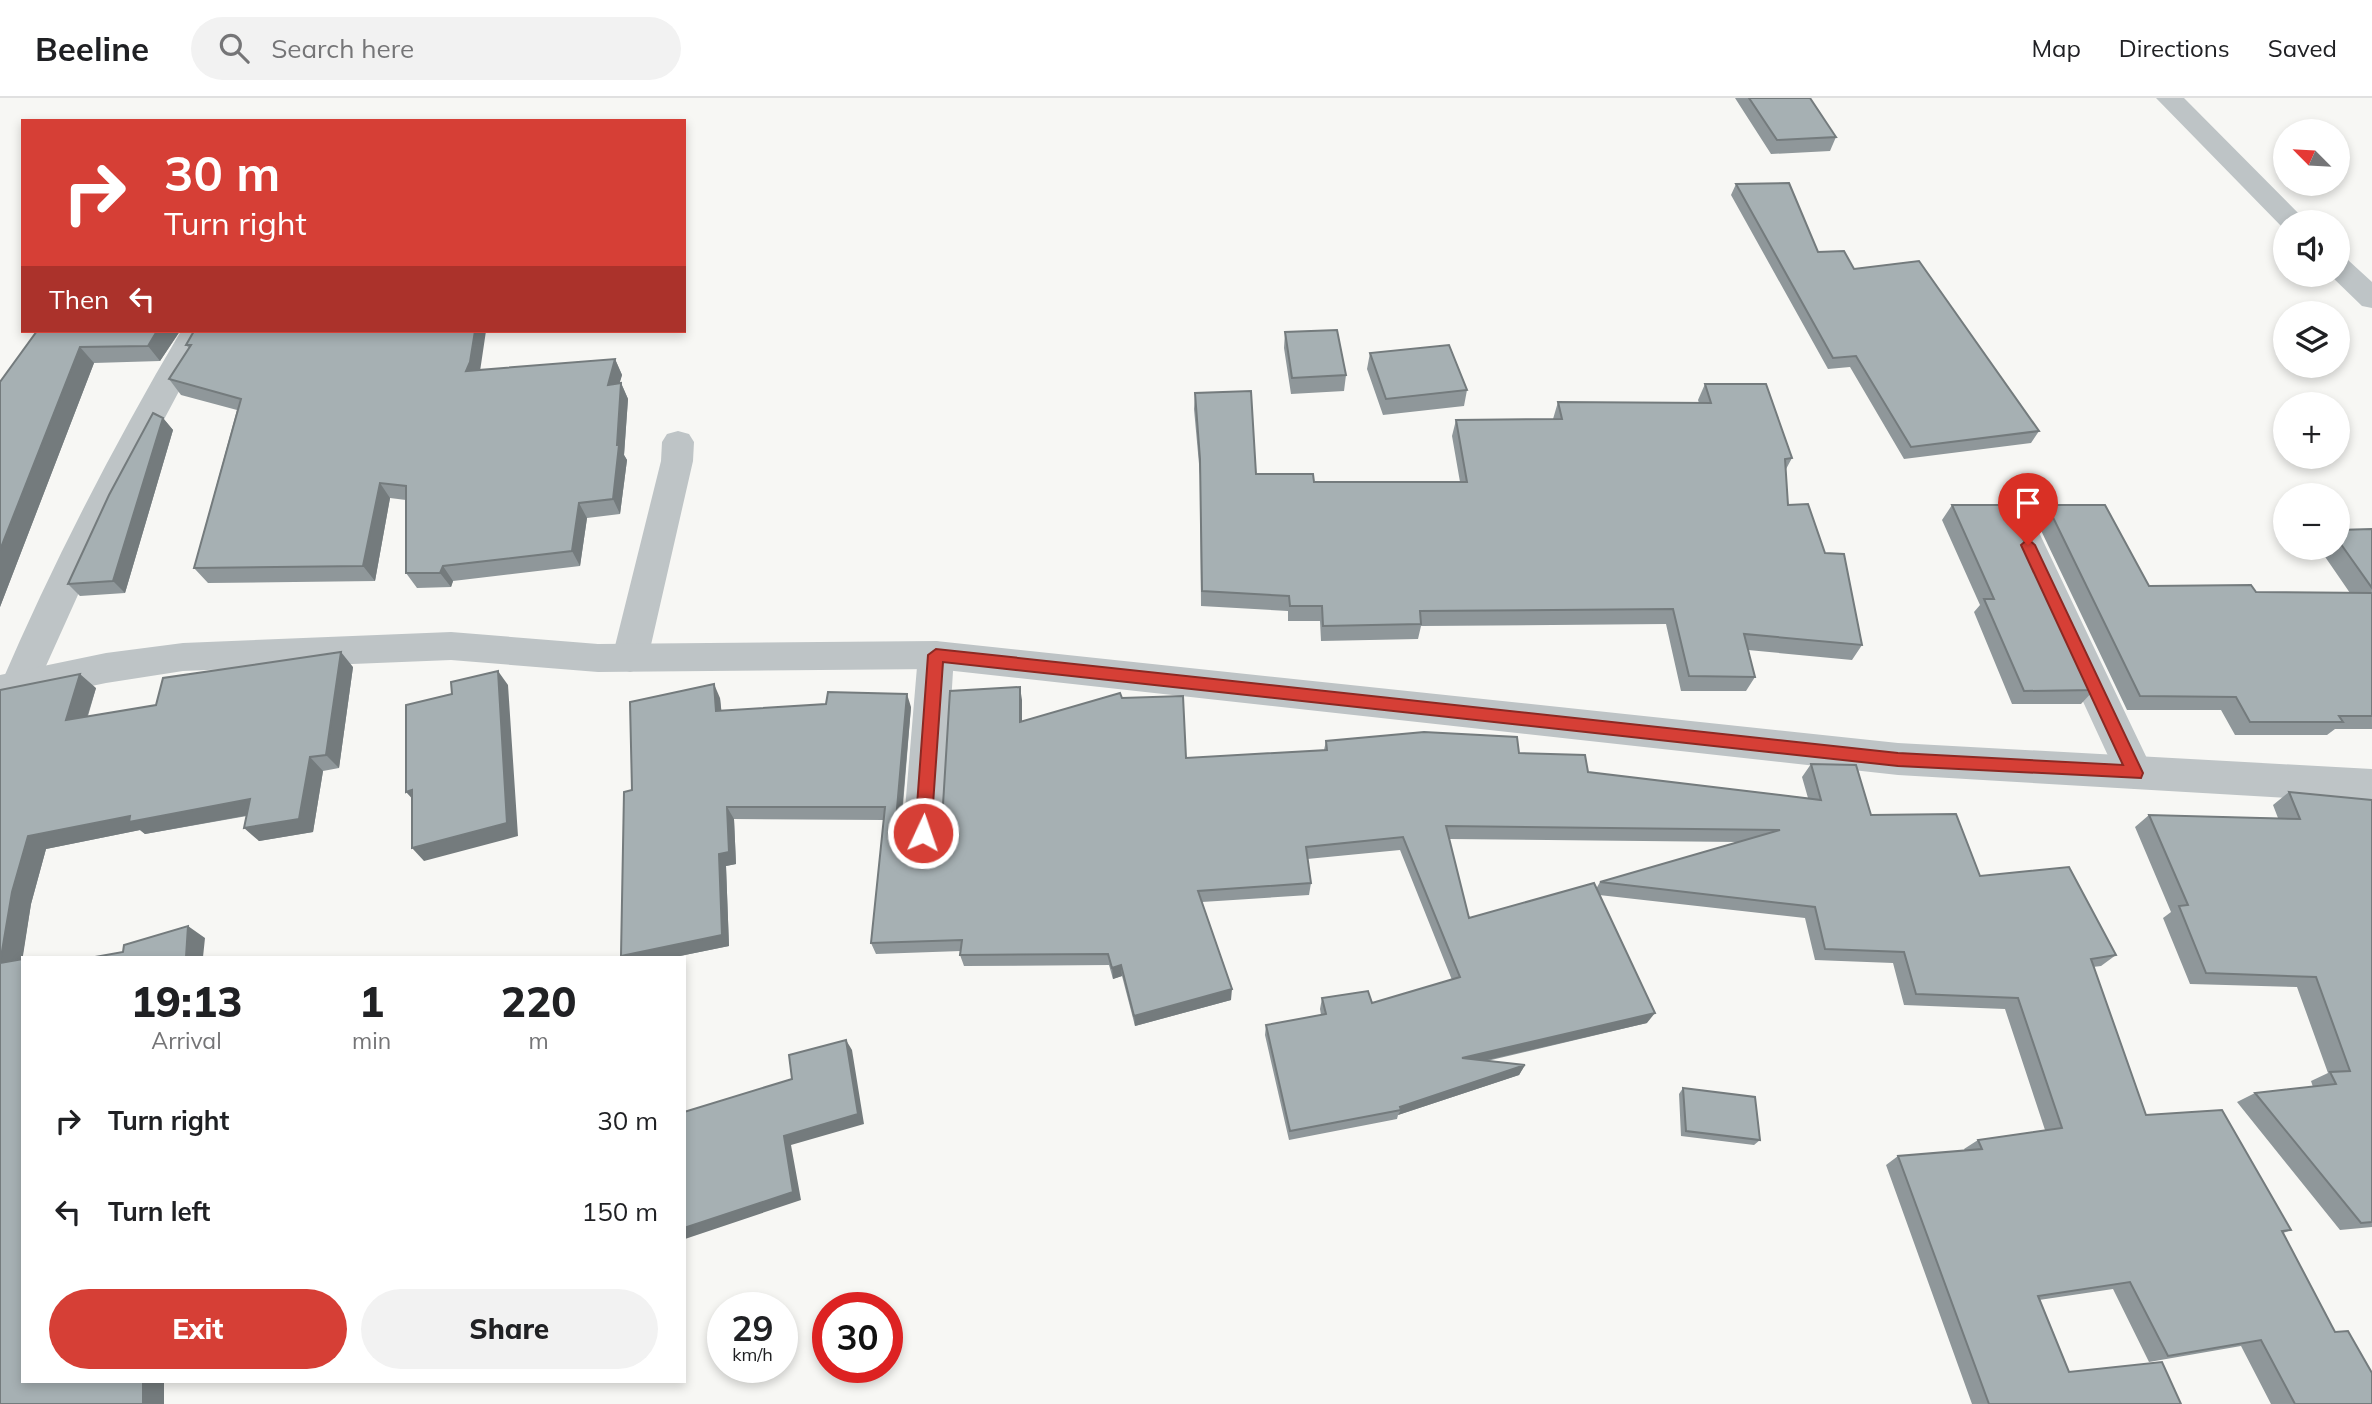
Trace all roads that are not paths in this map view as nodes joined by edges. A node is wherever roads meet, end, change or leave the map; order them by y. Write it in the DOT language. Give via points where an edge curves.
graph roads {
  1 [pos="2169,98"];
  2 [pos="2281,210"];
  3 [pos="2350,278"];
  4 [pos="2372,299"];
  5 [pos="195,333"];
  6 [pos="678,442"];
  7 [pos="2016,520"];
  8 [pos="936,655"];
  9 [pos="630,658"];
  10 [pos="10,688"];
  11 [pos="2135,773"];
  12 [pos="2372,786"];
  13 [pos="923,833"];
  1 -- 2 [label="street"];
  3 -- 4 [label="street"];
  5 -- 10 [label="street" via="137,431"];
  6 -- 9 [label="street"];
  7 -- 11 [label="street"];
  8 -- 9 [label="street"];
  8 -- 11 [label="street" via="1898,760"];
  8 -- 13 [label="street"];
  9 -- 10 [label="street" via="451,646 183,657"];
  11 -- 12 [label="street"];
}
